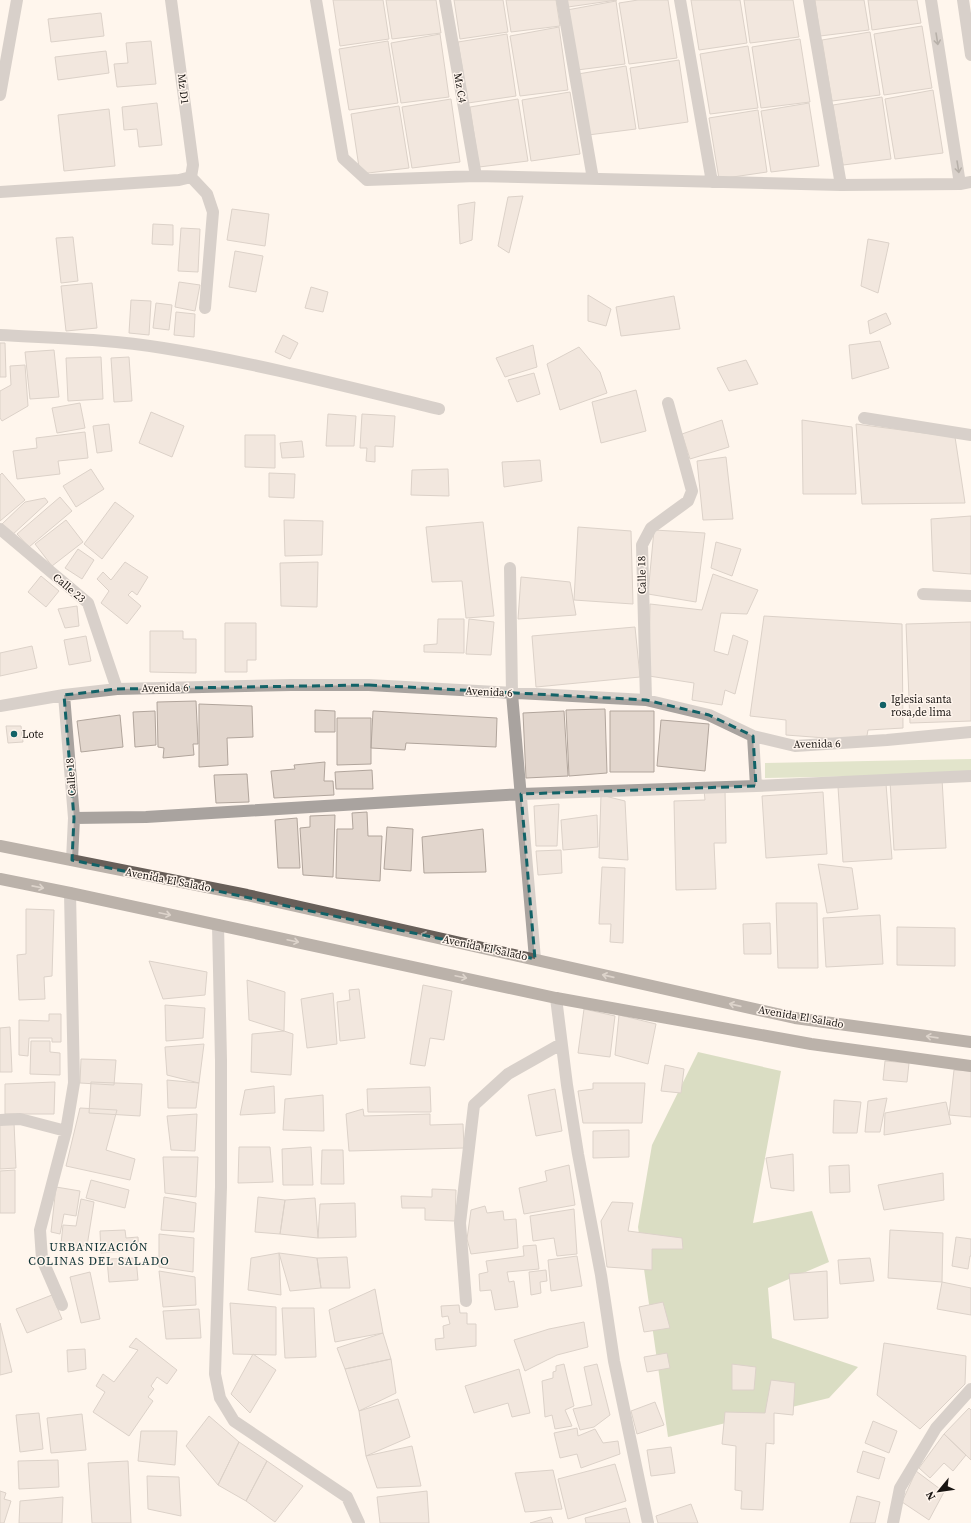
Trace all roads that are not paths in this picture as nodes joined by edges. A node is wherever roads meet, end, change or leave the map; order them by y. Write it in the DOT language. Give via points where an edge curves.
graph roads {
  1 [pos="17,0"];
  2 [pos="171,0"];
  3 [pos="316,0"];
  4 [pos="445,0"];
  5 [pos="562,0"];
  6 [pos="680,0"];
  7 [pos="809,0"];
  8 [pos="931,0"];
  9 [pos="963,0"];
  10 [pos="971,55"];
  11 [pos="0,95"];
  12 [pos="476,176"];
  13 [pos="191,177"];
  14 [pos="594,179"];
  15 [pos="712,182"];
  16 [pos="966,183"];
  17 [pos="841,185"];
  18 [pos="0,192"];
  19 [pos="205,308"];
  20 [pos="0,335"];
  21 [pos="668,403"];
  22 [pos="439,409"];
  23 [pos="864,418"];
  24 [pos="971,435"];
  25 [pos="0,529"];
  26 [pos="510,568"];
  27 [pos="923,594"];
  28 [pos="971,596"];
  29 [pos="118,689"];
  30 [pos="512,694"];
  31 [pos="64,695"];
  32 [pos="646,700"];
  33 [pos="0,706"];
  34 [pos="971,732"];
  35 [pos="754,736"];
  36 [pos="971,776"];
  37 [pos="756,786"];
  38 [pos="521,794"];
  39 [pos="74,818"];
  40 [pos="0,846"];
  41 [pos="72,860"];
  42 [pos="0,880"];
  43 [pos="70,893"];
  44 [pos="218,925"];
  45 [pos="535,959"];
  46 [pos="556,998"];
  47 [pos="971,1042"];
  48 [pos="562,1044"];
  49 [pos="971,1066"];
  50 [pos="0,1120"];
  51 [pos="66,1131"];
  52 [pos="466,1301"];
  53 [pos="62,1304"];
  54 [pos="971,1389"];
  55 [pos="359,1523"];
  56 [pos="648,1523"];
  57 [pos="893,1523"];
  1 -- 11 [label="street"];
  2 -- 13 [label="street, Mz D1" via="193,165"];
  3 -- 12 [label="street" via="343,158 367,180"];
  4 -- 12 [label="street, Mz C4"];
  5 -- 14 [label="street"];
  6 -- 15 [label="street"];
  7 -- 17 [label="street"];
  8 -- 16 [label="street, one-way"];
  9 -- 10 [label="street"];
  12 -- 14 [label="street"];
  13 -- 18 [label="street" via="179,180"];
  13 -- 19 [label="street" via="207,194 213,212"];
  14 -- 15 [label="street"];
  15 -- 17 [label="street"];
  16 -- 17 [label="street"];
  20 -- 22 [label="street" via="99,340 162,347 279,371"];
  21 -- 32 [label="street, Calle 18" via="692,491 688,501 651,528 642,545"];
  23 -- 24 [label="street"];
  25 -- 29 [label="street, Calle 23" via="88,603"];
  26 -- 30 [label="street"];
  27 -- 28 [label="street"];
  29 -- 30 [label="street, Avenida 6" via="361,685"];
  29 -- 31 [label="street, Avenida 6"];
  30 -- 32 [label="street, Avenida 6"];
  30 -- 38 [label="street"];
  31 -- 33 [label="street, Avenida 6"];
  31 -- 39 [label="street, Calle 18"];
  32 -- 35 [label="street, Avenida 6" via="709,715"];
  34 -- 35 [label="street, Avenida 6" via="795,746"];
  35 -- 37 [label="street"];
  36 -- 37 [label="street"];
  37 -- 38 [label="street"];
  38 -- 39 [label="street" via="146,817"];
  38 -- 45 [label="street"];
  39 -- 41 [label="street, Calle 18"];
  40 -- 41 [label="main road, Avenida El Salado"];
  45 -- 41 [label="main road, Avenida El Salado, one-way" via="248,895"];
  42 -- 43 [label="main road, one-way"];
  43 -- 44 [label="main road, one-way"];
  43 -- 51 [label="street" via="74,1083"];
  44 -- 46 [label="main road, one-way"];
  44 -- 55 [label="street" via="221,1187 215,1374 220,1398 234,1421 347,1497"];
  47 -- 45 [label="main road, Avenida El Salado, one-way" via="795,1018"];
  46 -- 48 [label="street"];
  46 -- 49 [label="main road" via="811,1044"];
  48 -- 52 [label="street" via="508,1074 474,1105 460,1224"];
  48 -- 56 [label="street" via="614,1361"];
  50 -- 51 [label="street" via="20,1119"];
  51 -- 53 [label="street" via="40,1230 42,1259"];
  54 -- 57 [label="street" via="936,1428 900,1488"];
}
